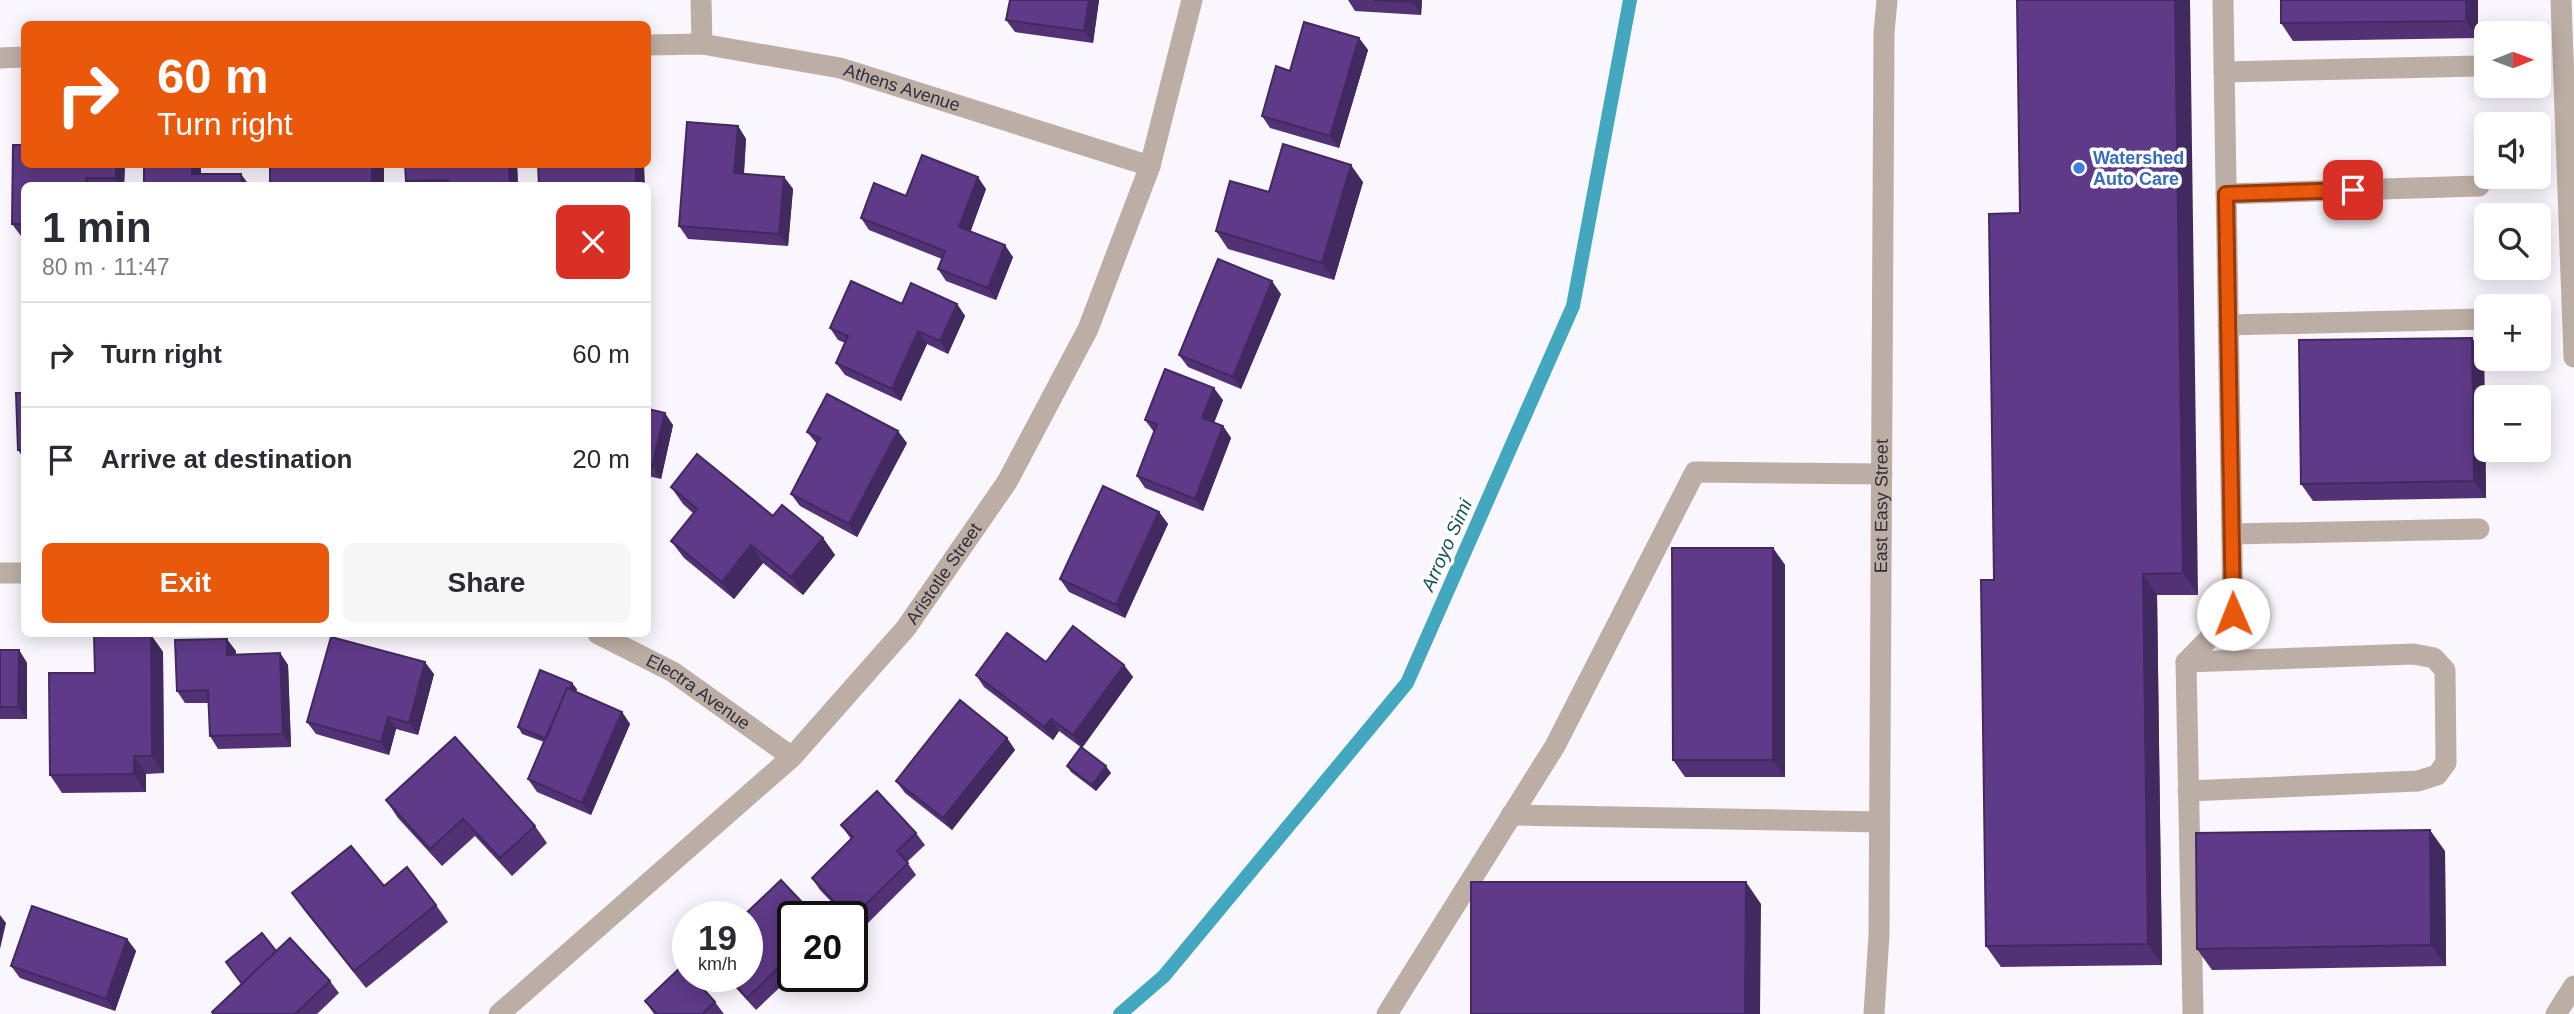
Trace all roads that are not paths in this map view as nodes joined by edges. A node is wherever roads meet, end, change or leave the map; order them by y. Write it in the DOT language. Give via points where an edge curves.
graph roads {
  1 [pos="701,0"];
  2 [pos="1192,0"];
  3 [pos="1887,0"];
  4 [pos="2223,0"];
  5 [pos="2561,0"];
  6 [pos="702,44"];
  7 [pos="651,45"];
  8 [pos="21,57"];
  9 [pos="0,58"];
  10 [pos="2474,66"];
  11 [pos="2224,72"];
  12 [pos="1150,166"];
  13 [pos="2474,186"];
  14 [pos="2226,194"];
  15 [pos="2474,319"];
  16 [pos="2228,325"];
  17 [pos="2574,357"];
  18 [pos="1882,474"];
  19 [pos="2479,529"];
  20 [pos="2232,534"];
  21 [pos="0,573"];
  22 [pos="21,573"];
  23 [pos="604,637"];
  24 [pos="2186,662"];
  25 [pos="792,757"];
  26 [pos="2188,791"];
  27 [pos="1511,815"];
  28 [pos="1879,822"];
  29 [pos="2574,986"];
  30 [pos="499,1014"];
  31 [pos="1387,1014"];
  32 [pos="1874,1014"];
  33 [pos="2193,1014"];
  34 [pos="2556,1014"];
  1 -- 6 [label="street"];
  2 -- 12 [label="street, Aristotle Street"];
  3 -- 18 [label="street, East Easy Street"];
  4 -- 11 [label="street"];
  5 -- 17 [label="street"];
  6 -- 7 [label="street, Athens Avenue"];
  6 -- 12 [label="street, Athens Avenue" via="839,68"];
  8 -- 9 [label="street"];
  10 -- 11 [label="street"];
  11 -- 14 [label="street"];
  12 -- 25 [label="street, Aristotle Street" via="1088,329 1007,482 906,628"];
  13 -- 14 [label="street"];
  14 -- 16 [label="street"];
  15 -- 16 [label="street"];
  16 -- 20 [label="street"];
  18 -- 27 [label="street" via="1695,472 1555,746"];
  18 -- 28 [label="street, East Easy Street"];
  19 -- 20 [label="street"];
  20 -- 24 [label="street" via="2233,614"];
  21 -- 22 [label="street"];
  23 -- 25 [label="street, Electra Avenue" via="673,671"];
  24 -- 26 [label="street"];
  24 -- 26 [label="street" via="2414,654 2434,658 2445,670 2446,723 2446,762 2437,775 2418,781"];
  25 -- 30 [label="street, Aristotle Street"];
  26 -- 33 [label="street"];
  27 -- 28 [label="street"];
  27 -- 31 [label="street"];
  28 -- 32 [label="street, East Easy Street"];
  29 -- 34 [label="street"];
}
